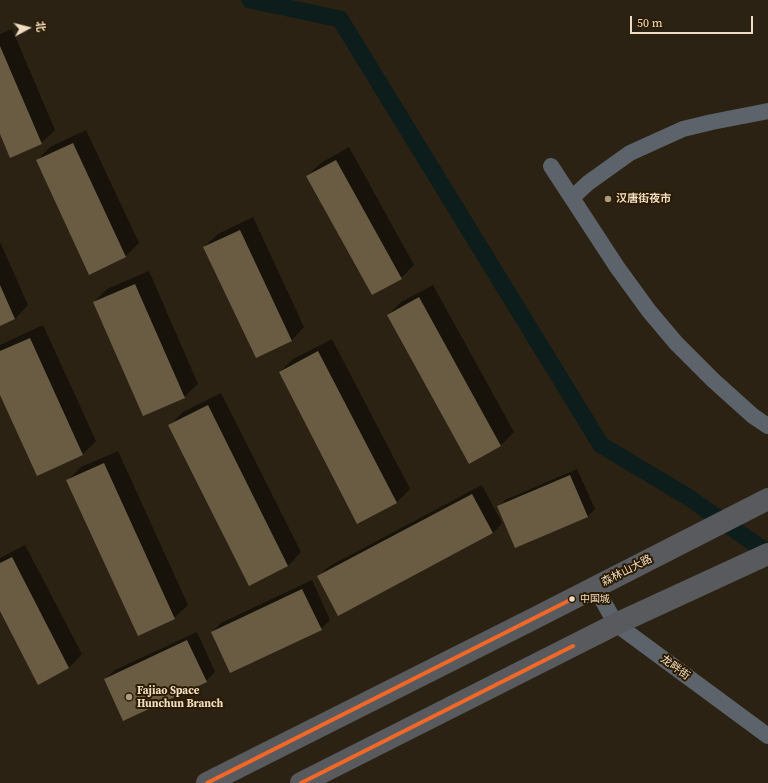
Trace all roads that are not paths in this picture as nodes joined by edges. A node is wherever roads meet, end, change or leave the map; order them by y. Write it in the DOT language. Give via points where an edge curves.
graph roads {
  1 [pos="768,111"];
  2 [pos="551,166"];
  3 [pos="572,198"];
  4 [pos="768,426"];
  5 [pos="768,499"];
  6 [pos="760,557"];
  7 [pos="595,588"];
  8 [pos="616,624"];
  9 [pos="768,736"];
  10 [pos="207,783"];
  11 [pos="301,783"];
  1 -- 3 [label="street" via="683,129 630,152 588,182"];
  2 -- 3 [label="street"];
  3 -- 4 [label="street" via="617,267 676,344 753,416"];
  5 -- 7 [label="main road, 森林山大路"];
  6 -- 8 [label="main road"];
  7 -- 8 [label="street, 龙畔街"];
  7 -- 10 [label="main road, 森林山大路"];
  8 -- 9 [label="street, 龙畔街"];
  8 -- 11 [label="main road"];
}
